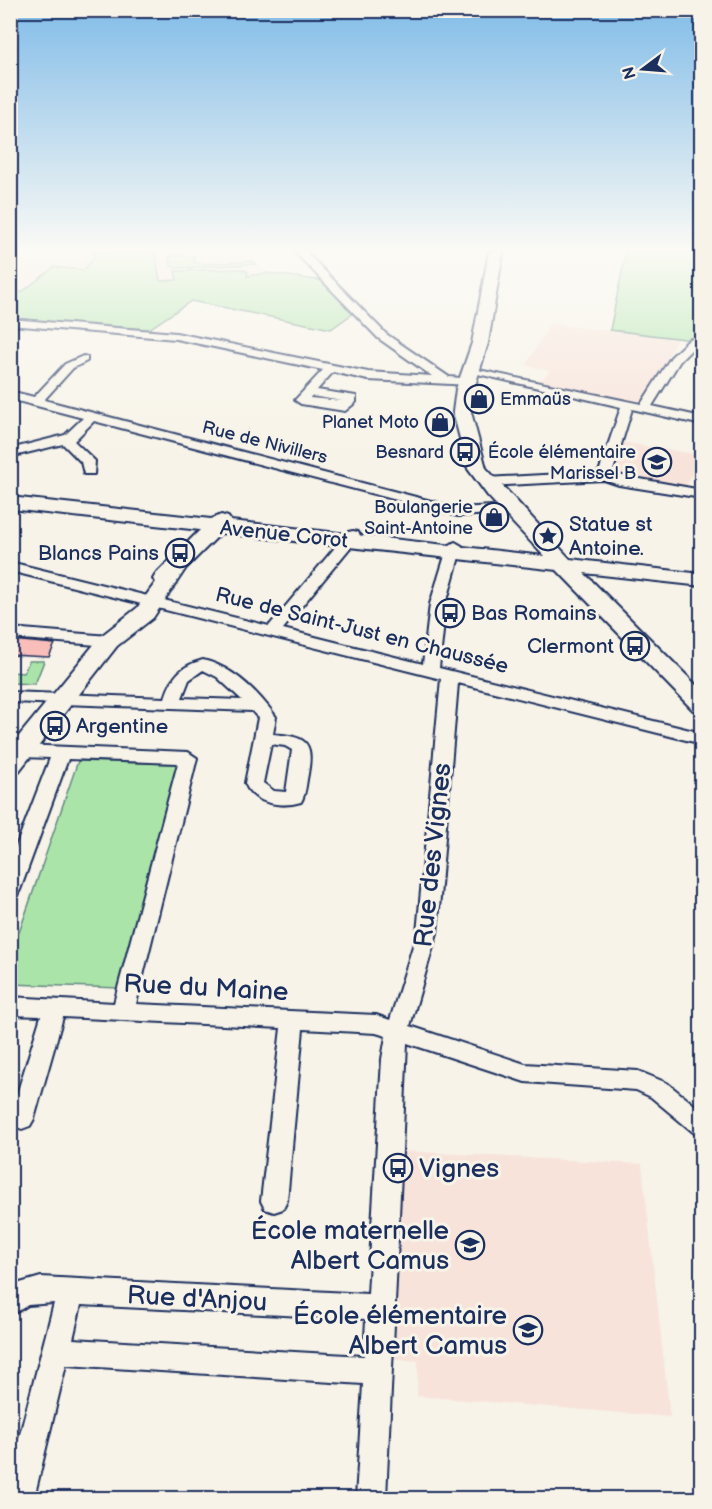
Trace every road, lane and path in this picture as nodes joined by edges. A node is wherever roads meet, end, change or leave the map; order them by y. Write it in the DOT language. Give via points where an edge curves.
graph roads {
  1 [pos="15,322"];
  2 [pos="369,322"];
  3 [pos="481,322"];
  4 [pos="694,341"];
  5 [pos="83,359"];
  6 [pos="330,369"];
  7 [pos="470,376"];
  8 [pos="445,380"];
  9 [pos="308,392"];
  10 [pos="10,395"];
  11 [pos="37,401"];
  12 [pos="629,404"];
  13 [pos="645,408"];
  14 [pos="92,416"];
  15 [pos="702,421"];
  16 [pos="65,439"];
  17 [pos="10,453"];
  18 [pos="89,471"];
  19 [pos="605,476"];
  20 [pos="486,482"];
  21 [pos="702,494"];
  22 [pos="10,497"];
  23 [pos="10,503"];
  24 [pos="511,509"];
  25 [pos="219,523"];
  26 [pos="350,538"];
  27 [pos="454,550"];
  28 [pos="561,561"];
  29 [pos="10,566"];
  30 [pos="702,572"];
  31 [pos="702,580"];
  32 [pos="146,600"];
  33 [pos="273,632"];
  34 [pos="10,633"];
  35 [pos="109,641"];
  36 [pos="431,670"];
  37 [pos="450,675"];
  38 [pos="10,697"];
  39 [pos="63,699"];
  40 [pos="172,703"];
  41 [pos="702,705"];
  42 [pos="257,706"];
  43 [pos="263,738"];
  44 [pos="702,739"];
  45 [pos="61,752"];
  46 [pos="16,758"];
  47 [pos="10,890"];
  48 [pos="10,1006"];
  49 [pos="54,1008"];
  50 [pos="123,1012"];
  51 [pos="293,1019"];
  52 [pos="398,1030"];
  53 [pos="22,1119"];
  54 [pos="702,1125"];
  55 [pos="274,1201"];
  56 [pos="60,1291"];
  57 [pos="12,1299"];
  58 [pos="381,1307"];
  59 [pos="57,1351"];
  60 [pos="378,1371"];
  61 [pos="19,1498"];
  62 [pos="371,1498"];
  1 -- 6 [label="street" via="176,336"];
  2 -- 8 [label="street"];
  3 -- 7 [label="street"];
  4 -- 13 [label="street" via="675,359"];
  5 -- 11 [label="street" via="69,366"];
  6 -- 8 [label="street" via="375,377"];
  6 -- 9 [label="street"];
  7 -- 8 [label="street"];
  7 -- 12 [label="street"];
  7 -- 20 [label="street" via="462,419 477,469"];
  10 -- 11 [label="street, Rue de Nivillers"];
  11 -- 14 [label="street, Rue de Nivillers"];
  12 -- 13 [label="street"];
  12 -- 19 [label="street"];
  13 -- 15 [label="street"];
  14 -- 16 [label="street"];
  14 -- 24 [label="street, Rue de Nivillers" via="458,512"];
  16 -- 17 [label="street"];
  16 -- 18 [label="street" via="88,461"];
  19 -- 20 [label="street"];
  19 -- 21 [label="street"];
  20 -- 24 [label="street"];
  22 -- 25 [label="street, Avenue Corot"];
  23 -- 25 [label="street, Avenue Corot"];
  24 -- 28 [label="street"];
  25 -- 26 [label="street, Avenue Corot"];
  25 -- 32 [label="street"];
  26 -- 27 [label="street, Avenue Corot"];
  26 -- 33 [label="street"];
  27 -- 28 [label="street, Avenue Corot"];
  27 -- 36 [label="street" via="436,609"];
  28 -- 30 [label="street, Avenue Corot"];
  28 -- 31 [label="street, Avenue Corot"];
  28 -- 41 [label="street"];
  29 -- 32 [label="street, Rue de Saint-Just en Chaussée"];
  32 -- 33 [label="street, Rue de Saint-Just en Chaussée"];
  32 -- 35 [label="street" via="145,613"];
  33 -- 36 [label="street, Rue de Saint-Just en Chaussée"];
  34 -- 35 [label="street"];
  35 -- 39 [label="street"];
  36 -- 37 [label="street, Rue de Saint-Just en Chaussée"];
  37 -- 44 [label="street, Rue de Saint-Just en Chaussée"];
  37 -- 52 [label="street, Rue des Vignes" via="427,933"];
  38 -- 39 [label="street"];
  39 -- 40 [label="street"];
  39 -- 46 [label="street"];
  40 -- 42 [label="street"];
  40 -- 42 [label="street" via="183,675 210,667 225,673"];
  42 -- 43 [label="street" via="267,717"];
  45 -- 46 [label="street"];
  45 -- 47 [label="street"];
  45 -- 50 [label="street" via="188,758"];
  48 -- 49 [label="street, Rue du Maine"];
  49 -- 50 [label="street, Rue du Maine"];
  49 -- 53 [label="street"];
  50 -- 51 [label="street, Rue du Maine"];
  51 -- 52 [label="street, Rue du Maine" via="365,1022"];
  51 -- 55 [label="street"];
  52 -- 54 [label="street, Rue du Maine" via="525,1073 638,1080 659,1090"];
  52 -- 58 [label="street, Rue des Vignes" via="393,1059"];
  56 -- 57 [label="street, Rue d'Anjou" via="29,1291"];
  56 -- 58 [label="street, Rue d'Anjou"];
  56 -- 59 [label="street"];
  58 -- 60 [label="street, Rue des Vignes"];
  59 -- 60 [label="street"];
  59 -- 61 [label="street"];
  60 -- 62 [label="street, Rue des Vignes"];
}
